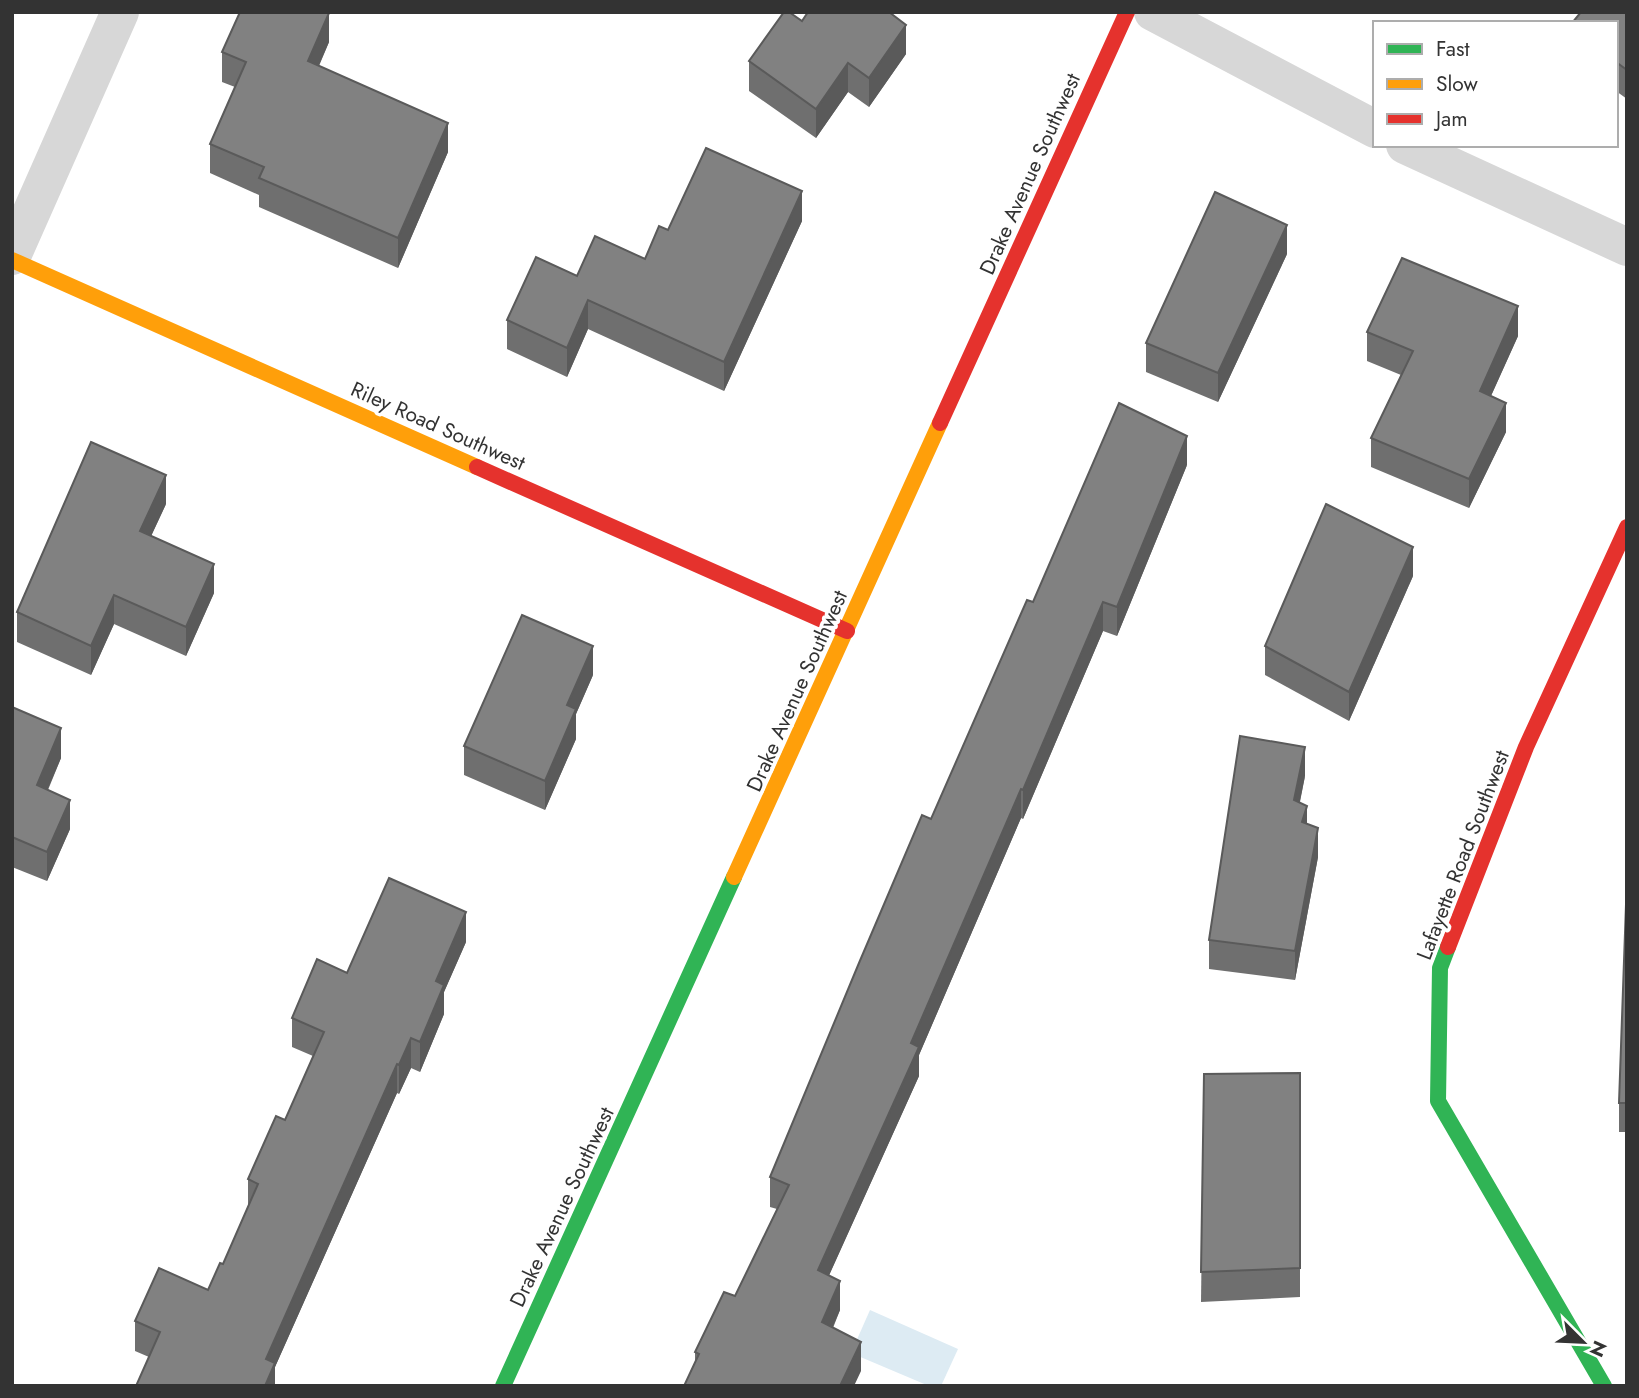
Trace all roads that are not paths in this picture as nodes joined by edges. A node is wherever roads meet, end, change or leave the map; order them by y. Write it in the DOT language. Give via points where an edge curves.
graph roads {
  1 [pos="120,12"];
  2 [pos="1127,12"];
  3 [pos="1153,12"];
  4 [pos="1373,128"];
  5 [pos="1409,147"];
  6 [pos="1627,247"];
  7 [pos="12,258"];
  8 [pos="1627,527"];
  9 [pos="847,631"];
  10 [pos="503,1386"];
  11 [pos="1604,1386"];
  1 -- 7 [label="street"];
  2 -- 9 [label="street, Drake Avenue Southwest"];
  3 -- 4 [label="street"];
  5 -- 6 [label="street"];
  7 -- 9 [label="street, Riley Road Southwest"];
  8 -- 11 [label="street, Lafayette Road Southwest" via="1526,747 1440,968 1438,1101"];
  9 -- 10 [label="street, Drake Avenue Southwest"];
}
